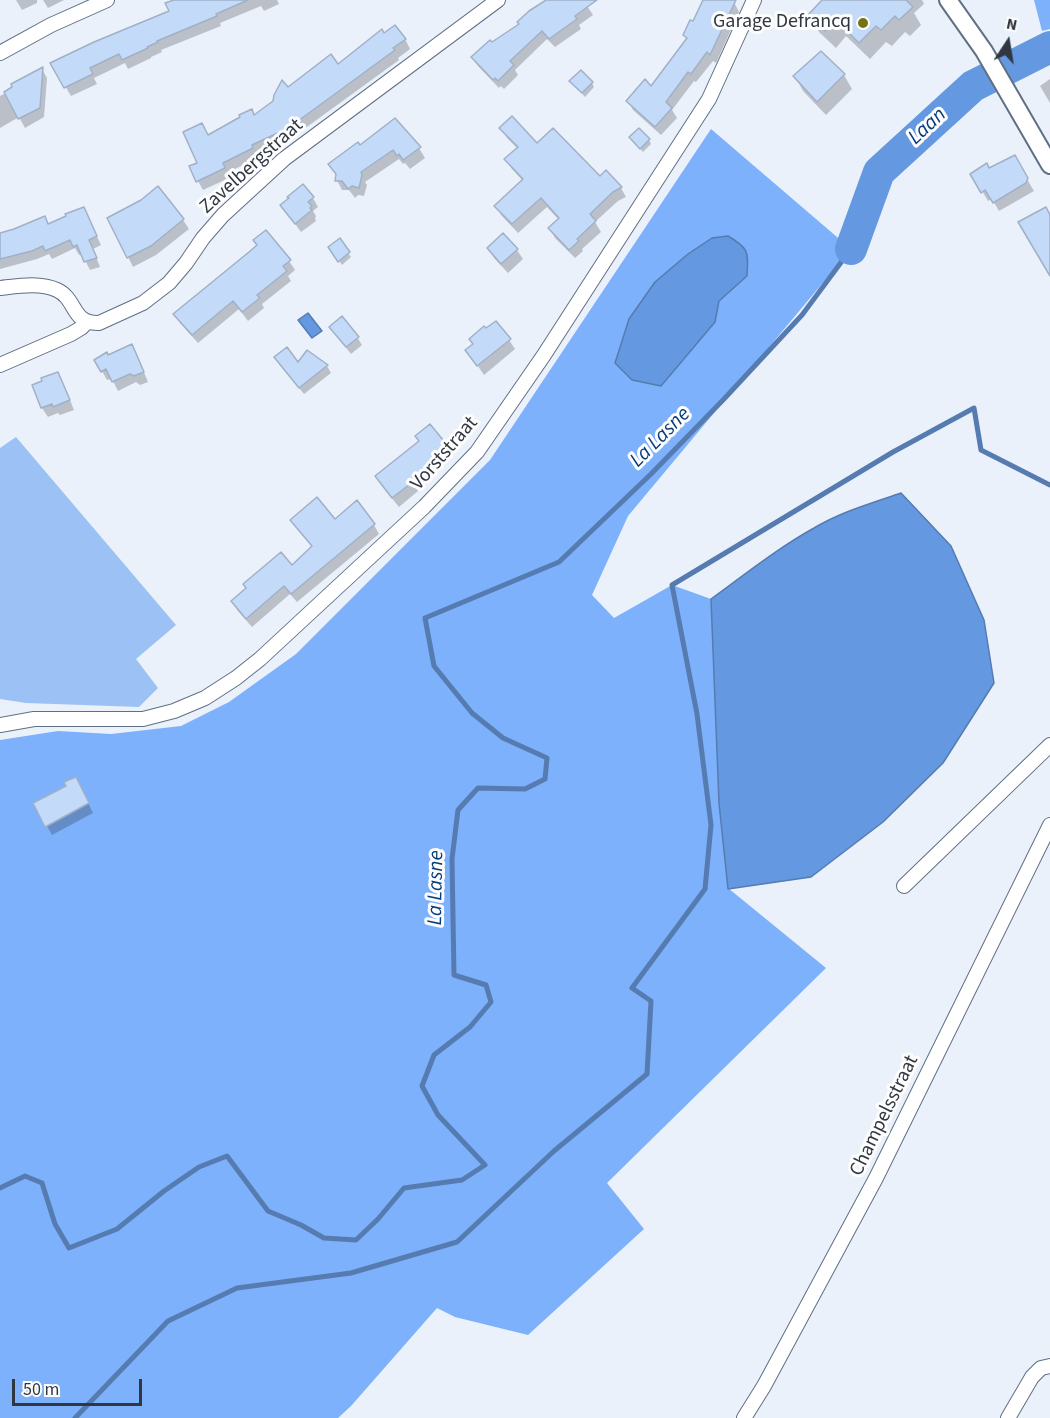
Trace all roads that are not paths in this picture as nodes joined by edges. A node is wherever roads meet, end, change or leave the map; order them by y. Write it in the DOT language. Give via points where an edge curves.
graph roads {
  1 [pos="106,0"];
  2 [pos="498,0"];
  3 [pos="754,0"];
  4 [pos="948,0"];
  5 [pos="0,53"];
  6 [pos="1050,165"];
  7 [pos="0,288"];
  8 [pos="87,322"];
  9 [pos="0,365"];
  10 [pos="0,725"];
  11 [pos="1050,745"];
  12 [pos="1050,825"];
  13 [pos="904,886"];
  14 [pos="1050,1366"];
  15 [pos="744,1418"];
  16 [pos="1008,1418"];
  1 -- 5 [label="street"];
  2 -- 8 [label="street, Zavelbergstraat" via="284,159 223,215 169,283 143,303 99,323"];
  3 -- 10 [label="street, Vorststraat" via="709,99 544,355 477,452 424,507 260,659 205,698 143,719 34,719"];
  4 -- 6 [label="street" via="984,51"];
  7 -- 8 [label="street" via="42,286 59,290"];
  8 -- 9 [label="street, Zavelbergstraat" via="71,334"];
  11 -- 13 [label="street"];
  12 -- 15 [label="street, Champelsstraat" via="876,1178"];
  14 -- 16 [label="street" via="1032,1377"];
}
